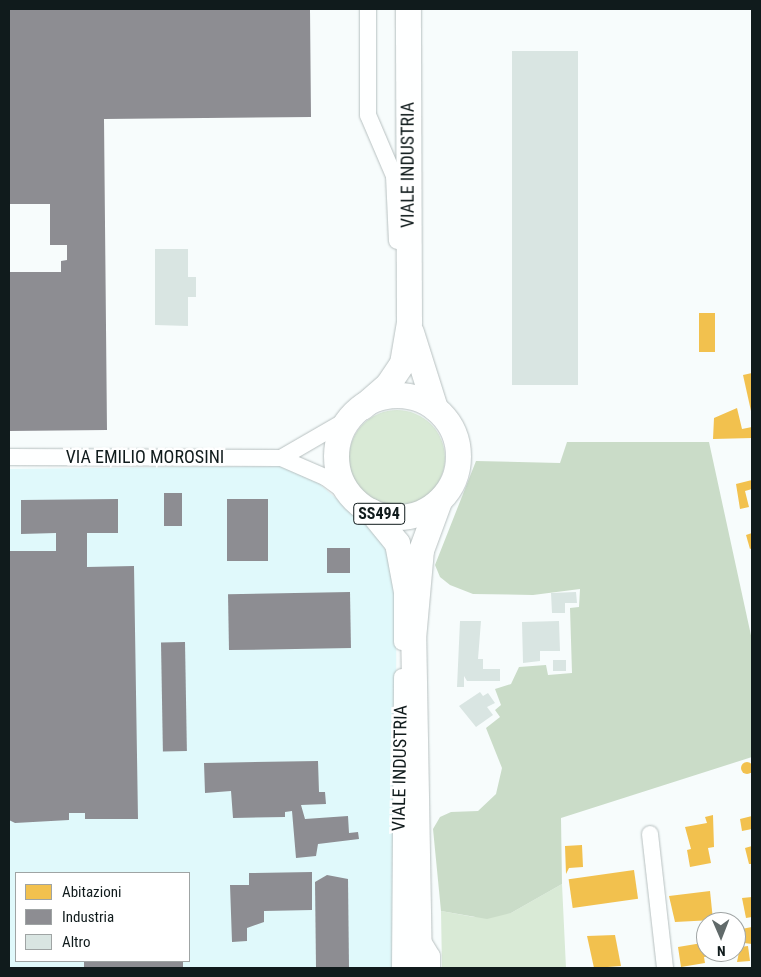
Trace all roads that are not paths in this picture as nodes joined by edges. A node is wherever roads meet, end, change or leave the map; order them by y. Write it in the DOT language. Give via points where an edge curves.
graph roads {
  1 [pos="368,9"];
  2 [pos="408,9"];
  3 [pos="420,9"];
  4 [pos="408,74"];
  5 [pos="408,322"];
  6 [pos="435,408"];
  7 [pos="356,412"];
  8 [pos="9,457"];
  9 [pos="281,458"];
  10 [pos="439,501"];
  11 [pos="362,504"];
  12 [pos="402,567"];
  13 [pos="413,639"];
  14 [pos="650,834"];
  15 [pos="418,932"];
  16 [pos="400,968"];
  17 [pos="418,968"];
  18 [pos="432,968"];
  19 [pos="665,968"];
  1 -- 5 [label="street" via="368,115 394,176 398,278"];
  2 -- 4 [label="main road, VIALE INDUSTRIA / SS494"];
  3 -- 4 [label="street" via="420,38"];
  4 -- 5 [label="main road, VIALE INDUSTRIA / SS494"];
  5 -- 6 [label="main road, VIALE INDUSTRIA / SS494"];
  5 -- 7 [label="main road, VIALE INDUSTRIA / SS494" via="402,363 388,384"];
  6 -- 7 [label="main road, VIALE INDUSTRIA / SS494" via="404,395 382,397"];
  6 -- 10 [label="main road, VIALE INDUSTRIA / SS494" via="450,426 458,448 456,471"];
  7 -- 9 [label="street"];
  7 -- 11 [label="main road, VIALE INDUSTRIA / SS494" via="340,437 337,459 342,480"];
  8 -- 9 [label="street, VIA EMILIO MOROSINI"];
  9 -- 11 [label="street, VIA EMILIO MOROSINI" via="325,477"];
  10 -- 11 [label="main road, SS494" via="407,516"];
  10 -- 13 [label="main road, VIALE INDUSTRIA / SS494" via="421,550"];
  11 -- 12 [label="main road, VIALE INDUSTRIA / SS494" via="396,543"];
  12 -- 13 [label="main road, VIALE INDUSTRIA / SS494"];
  12 -- 16 [label="street, VIALE INDUSTRIA"];
  13 -- 15 [label="main road, VIALE INDUSTRIA / SS494"];
  14 -- 19 [label="street"];
  15 -- 17 [label="main road, VIALE INDUSTRIA / SS494"];
  15 -- 18 [label="street" via="432,956"];
}
